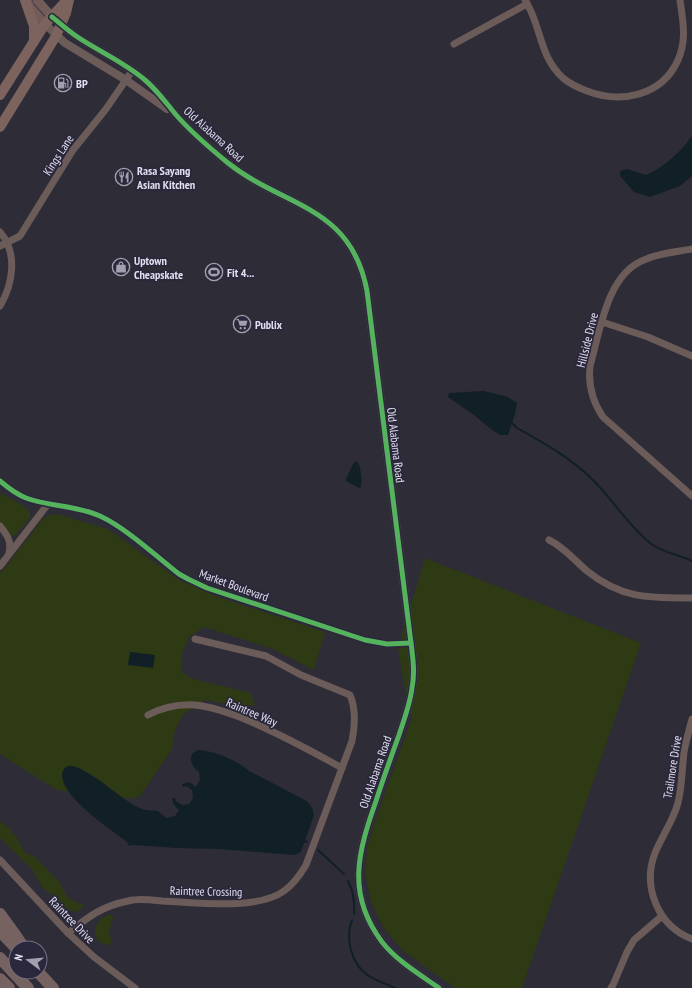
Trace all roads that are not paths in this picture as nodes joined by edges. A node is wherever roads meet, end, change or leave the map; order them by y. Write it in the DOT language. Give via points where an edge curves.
graph roads {
  1 [pos="26,0"];
  2 [pos="37,0"];
  3 [pos="68,0"];
  4 [pos="680,0"];
  5 [pos="526,2"];
  6 [pos="49,20"];
  7 [pos="61,25"];
  8 [pos="56,36"];
  9 [pos="34,41"];
  10 [pos="454,44"];
  11 [pos="132,71"];
  12 [pos="126,80"];
  13 [pos="0,95"];
  14 [pos="178,117"];
  15 [pos="0,127"];
  16 [pos="0,232"];
  17 [pos="4,244"];
  18 [pos="692,249"];
  19 [pos="0,306"];
  20 [pos="602,322"];
  21 [pos="692,356"];
  22 [pos="0,481"];
  23 [pos="692,496"];
  24 [pos="48,504"];
  25 [pos="0,526"];
  26 [pos="549,540"];
  27 [pos="8,556"];
  28 [pos="0,566"];
  29 [pos="692,598"];
  30 [pos="195,639"];
  31 [pos="411,643"];
  32 [pos="148,715"];
  33 [pos="692,719"];
  34 [pos="342,768"];
  35 [pos="0,860"];
  36 [pos="0,914"];
  37 [pos="662,916"];
  38 [pos="0,931"];
  39 [pos="68,933"];
  40 [pos="692,939"];
  41 [pos="8,940"];
  42 [pos="19,940"];
  43 [pos="0,958"];
  44 [pos="0,979"];
  45 [pos="46,980"];
  46 [pos="9,988"];
  47 [pos="28,988"];
  48 [pos="53,988"];
  49 [pos="135,988"];
  50 [pos="439,988"];
  51 [pos="611,988"];
  1 -- 6 [label="main road, Old Alabama Road" via="31,8"];
  1 -- 9 [label="main road" via="34,26"];
  2 -- 6 [label="main road, Old Alabama Road"];
  3 -- 6 [label="main road"];
  3 -- 7 [label="main road"];
  4 -- 5 [label="street" via="684,36 678,61 669,75 657,86 625,98 607,97 580,88 555,70 547,58"];
  5 -- 10 [label="street"];
  6 -- 7 [label="street, Old Alabama Road"];
  6 -- 8 [label="street, Old Alabama Road"];
  6 -- 9 [label="main road"];
  7 -- 8 [label="main road"];
  7 -- 11 [label="street, Old Alabama Road"];
  8 -- 12 [label="street, Old Alabama Road"];
  8 -- 15 [label="main road"];
  9 -- 13 [label="main road"];
  11 -- 12 [label="street, Kings Lane"];
  11 -- 14 [label="street, Old Alabama Road" via="155,89"];
  12 -- 14 [label="street, Old Alabama Road"];
  12 -- 17 [label="street, Kings Lane" via="73,150 22,232"];
  14 -- 31 [label="street, Old Alabama Road" via="238,170 304,205 326,220 345,239 360,263 367,291"];
  16 -- 17 [label="street"];
  17 -- 19 [label="street" via="12,266 9,288"];
  18 -- 20 [label="street, Hillside Drive" via="656,255 642,260 629,269 610,295"];
  20 -- 21 [label="street" via="648,337"];
  20 -- 23 [label="street, Hillside Drive" via="589,374 591,393 598,410 610,425"];
  22 -- 24 [label="street, Market Boulevard" via="7,488 26,498"];
  24 -- 27 [label="street"];
  24 -- 31 [label="street, Market Boulevard" via="82,509 108,520 180,574 207,588 365,640 387,644"];
  25 -- 27 [label="street" via="10,542"];
  26 -- 29 [label="street" via="562,547 594,577 621,591 653,598"];
  27 -- 28 [label="street"];
  30 -- 34 [label="street, Raintree Crossing" via="266,656 306,677 350,695 354,728"];
  31 -- 50 [label="street, Old Alabama Road" via="414,676 412,689 405,718 364,834 358,876 368,918 383,942 401,960"];
  32 -- 34 [label="street, Raintree Way" via="166,707 186,705 218,709 293,741"];
  33 -- 37 [label="street, Trailmore Drive" via="684,753 678,804 656,853 650,879 652,892"];
  34 -- 39 [label="street, Raintree Crossing" via="306,865 284,891 263,900 235,904 130,900 99,910"];
  35 -- 39 [label="street, Raintree Drive"];
  36 -- 42 [label="highway"];
  37 -- 40 [label="street, Trailmore Drive" via="672,927"];
  37 -- 51 [label="street" via="634,940"];
  38 -- 41 [label="highway"];
  39 -- 49 [label="street, Raintree Drive" via="94,957"];
  43 -- 47 [label="highway"];
  44 -- 46 [label="highway"];
  45 -- 48 [label="highway"];
}
